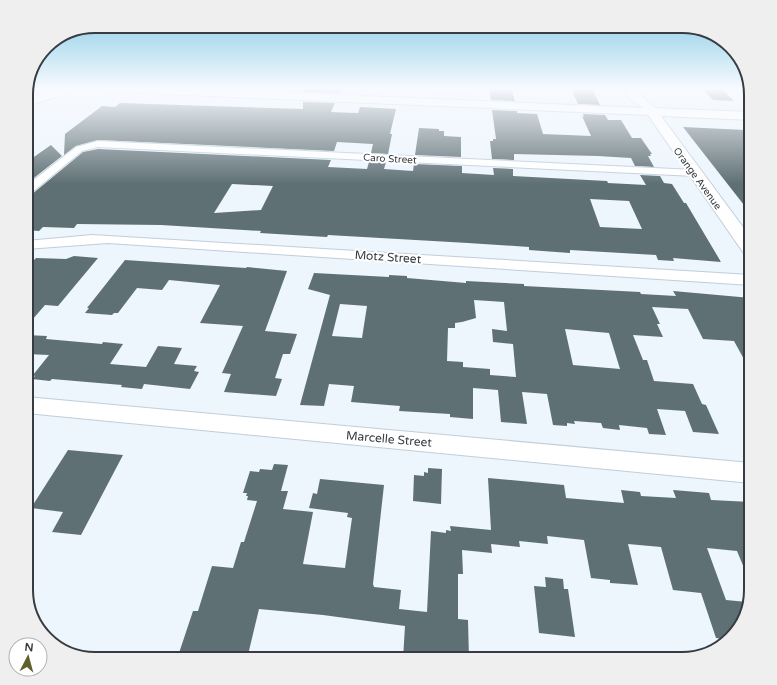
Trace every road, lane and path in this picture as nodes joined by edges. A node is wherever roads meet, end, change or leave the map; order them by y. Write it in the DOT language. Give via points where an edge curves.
graph roads {
  1 [pos="657,120"];
  2 [pos="695,173"];
  3 [pos="33,186"];
  4 [pos="744,241"];
  5 [pos="33,244"];
  6 [pos="744,280"];
  7 [pos="33,406"];
  8 [pos="744,472"];
  1 -- 2 [label="main road, Orange Avenue"];
  2 -- 3 [label="street, Caro Street" via="104,144 86,146 76,151"];
  2 -- 4 [label="main road, Orange Avenue"];
  5 -- 6 [label="street, Motz Street" via="114,239"];
  7 -- 8 [label="street, Marcelle Street"];
}
